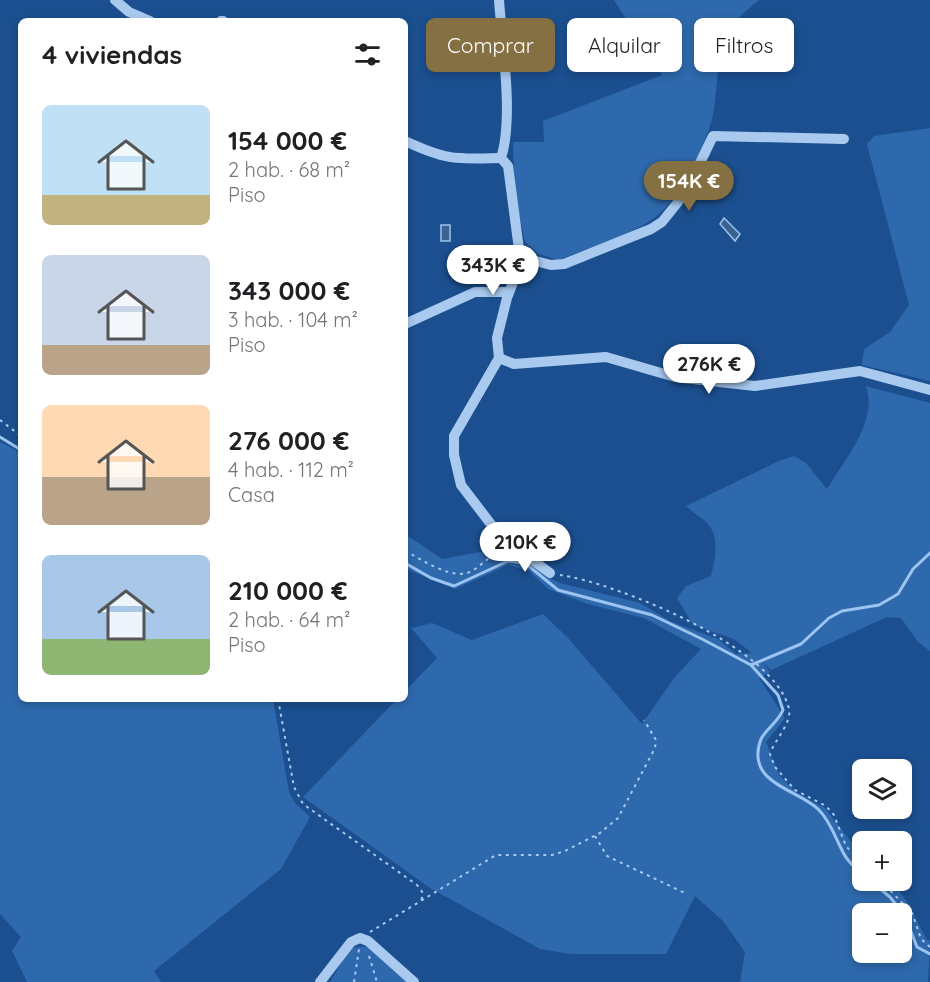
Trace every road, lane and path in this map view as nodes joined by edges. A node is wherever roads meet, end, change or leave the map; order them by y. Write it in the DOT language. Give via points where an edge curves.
graph roads {
  1 [pos="115,0"];
  2 [pos="499,0"];
  3 [pos="143,18"];
  4 [pos="844,140"];
  5 [pos="408,142"];
  6 [pos="501,158"];
  7 [pos="520,257"];
  8 [pos="509,292"];
  9 [pos="408,323"];
  10 [pos="499,358"];
  11 [pos="930,390"];
  12 [pos="0,420"];
  13 [pos="18,434"];
  14 [pos="517,550"];
  15 [pos="408,552"];
  16 [pos="550,573"];
  17 [pos="280,702"];
  18 [pos="644,720"];
  19 [pos="595,836"];
  20 [pos="852,853"];
  21 [pos="891,891"];
  22 [pos="687,894"];
  23 [pos="421,902"];
  24 [pos="360,938"];
  25 [pos="930,947"];
  26 [pos="320,982"];
  27 [pos="354,982"];
  28 [pos="377,982"];
  29 [pos="414,982"];
  1 -- 3 [label="street"];
  2 -- 6 [label="street" via="505,96 505,145"];
  4 -- 7 [label="street" via="713,136 686,192 673,211 651,229 564,264 551,265"];
  5 -- 6 [label="street" via="438,157"];
  6 -- 7 [label="street" via="508,166"];
  7 -- 8 [label="street"];
  8 -- 9 [label="street" via="475,292"];
  8 -- 10 [label="street" via="497,338"];
  10 -- 11 [label="street" via="514,364 606,357 675,377 755,386 860,371"];
  10 -- 14 [label="street" via="454,436 453,455 461,484 500,536"];
  12 -- 13 [label="path"];
  14 -- 15 [label="path" via="486,558 472,571 460,574"];
  14 -- 16 [label="street"];
  16 -- 20 [label="path" via="584,579 640,598 716,635 773,680 789,710 788,721 770,754 775,767 795,790 834,815"];
  17 -- 23 [label="path" via="294,787 303,804 417,885 423,894"];
  18 -- 19 [label="path" via="656,740 655,748 618,818"];
  19 -- 22 [label="path" via="608,856"];
  19 -- 23 [label="path" via="552,855 496,855"];
  21 -- 25 [label="path" via="912,913 921,939"];
  23 -- 24 [label="path"];
  24 -- 26 [label="street" via="351,942"];
  24 -- 27 [label="path"];
  24 -- 28 [label="path"];
  24 -- 29 [label="street"];
}
